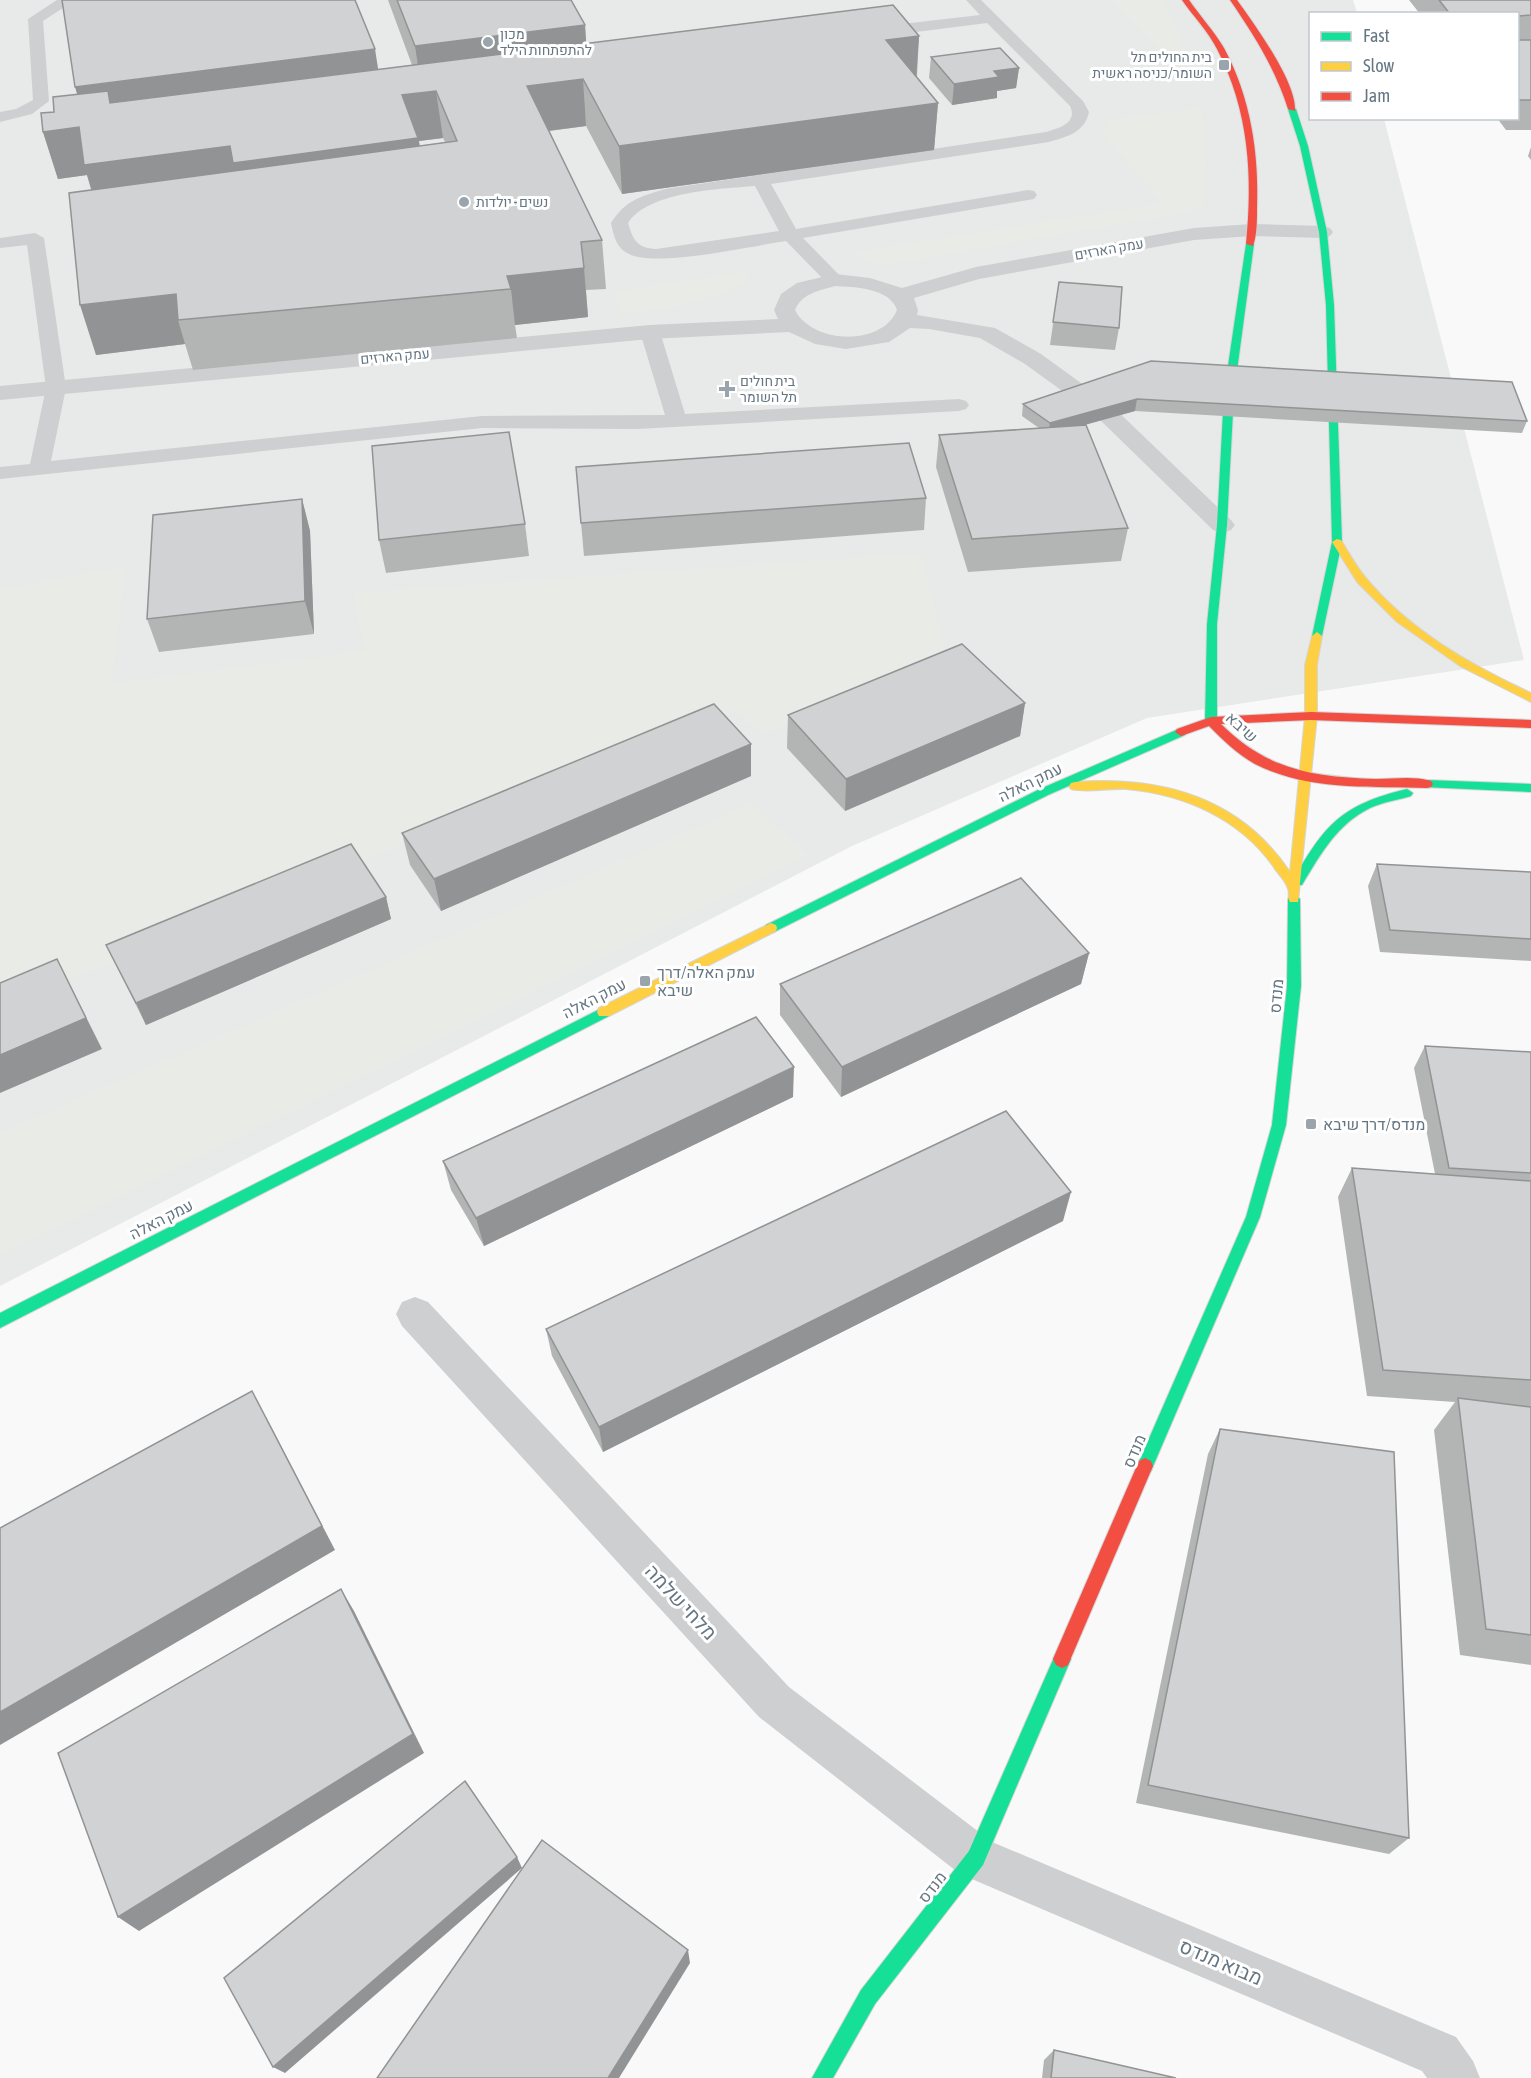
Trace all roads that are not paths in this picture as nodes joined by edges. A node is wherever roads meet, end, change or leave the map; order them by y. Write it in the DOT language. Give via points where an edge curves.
graph roads {
  1 [pos="68,0"];
  2 [pos="973,0"];
  3 [pos="1185,0"];
  4 [pos="1233,0"];
  5 [pos="991,18"];
  6 [pos="866,34"];
  7 [pos="0,117"];
  8 [pos="762,180"];
  9 [pos="1028,195"];
  10 [pos="1252,230"];
  11 [pos="1323,232"];
  12 [pos="790,235"];
  13 [pos="0,243"];
  14 [pos="835,280"];
  15 [pos="899,296"];
  16 [pos="904,321"];
  17 [pos="791,325"];
  18 [pos="650,332"];
  19 [pos="56,388"];
  20 [pos="0,393"];
  21 [pos="958,405"];
  22 [pos="677,420"];
  23 [pos="39,469"];
  24 [pos="0,473"];
  25 [pos="1222,525"];
  26 [pos="1337,542"];
  27 [pos="1531,698"];
  28 [pos="1311,716"];
  29 [pos="1211,721"];
  30 [pos="1531,724"];
  31 [pos="1305,779"];
  32 [pos="1455,785"];
  33 [pos="1531,788"];
  34 [pos="1044,792"];
  35 [pos="1294,888"];
  36 [pos="415,1314"];
  37 [pos="0,1321"];
  38 [pos="976,1858"];
  39 [pos="822,2078"];
  40 [pos="1456,2078"];
  1 -- 7 [label="lane" via="35,19 40,101 34,108"];
  2 -- 5 [label="lane"];
  3 -- 10 [label="street" via="1219,47 1244,104 1252,146"];
  4 -- 11 [label="street, מנדס" via="1267,46 1281,73 1304,146"];
  5 -- 6 [label="lane"];
  5 -- 8 [label="lane" via="1077,104 1081,112 1079,121 1069,130 1024,142"];
  8 -- 12 [label="lane"];
  8 -- 12 [label="lane" via="644,199 620,220 620,233 628,247 650,254"];
  9 -- 12 [label="lane"];
  10 -- 11 [label="street, עמק הארזים"];
  10 -- 15 [label="street, עמק הארזים" via="1194,234 987,271"];
  10 -- 25 [label="street" via="1229,393"];
  11 -- 26 [label="street, מנדס" via="1330,317"];
  12 -- 14 [label="lane"];
  13 -- 19 [label="lane" via="36,238"];
  14 -- 15 [label="street" via="871,283"];
  14 -- 17 [label="street" via="802,288 790,297 785,316"];
  15 -- 16 [label="street" via="907,313"];
  16 -- 17 [label="street" via="896,331 881,338 852,342 821,340"];
  16 -- 25 [label="street" via="987,333 1033,358 1102,409"];
  17 -- 18 [label="street, עמק הארזים"];
  18 -- 19 [label="street, עמק הארזים"];
  18 -- 22 [label="lane"];
  19 -- 20 [label="street, עמק הארזים"];
  19 -- 23 [label="lane"];
  21 -- 22 [label="lane"];
  22 -- 23 [label="lane" via="482,422"];
  23 -- 24 [label="lane"];
  25 -- 29 [label="street" via="1212,624"];
  26 -- 27 [label="street" via="1365,583 1398,614 1501,686"];
  26 -- 28 [label="street, מנדס" via="1311,665"];
  28 -- 29 [label="street, שיבא"];
  28 -- 30 [label="street, שיבא"];
  28 -- 31 [label="street, מנדס"];
  29 -- 31 [label="street, שיבא" via="1221,735 1253,759"];
  29 -- 34 [label="street, עמק האלה"];
  31 -- 32 [label="street, שיבא"];
  31 -- 35 [label="street, מנדס"];
  32 -- 33 [label="street, שיבא"];
  32 -- 35 [label="street" via="1391,796 1356,807 1330,827"];
  34 -- 35 [label="street" via="1118,782 1158,788 1192,799 1223,813 1255,837"];
  34 -- 37 [label="street, עמק האלה" via="453,1088"];
  35 -- 38 [label="street, מנדס" via="1294,986 1279,1125 1253,1217"];
  36 -- 38 [label="street, מלחי שלמה" via="774,1702"];
  38 -- 39 [label="street, מנדס" via="868,1997"];
  38 -- 40 [label="street, מבוא מנדס" via="1439,2054"];
}
